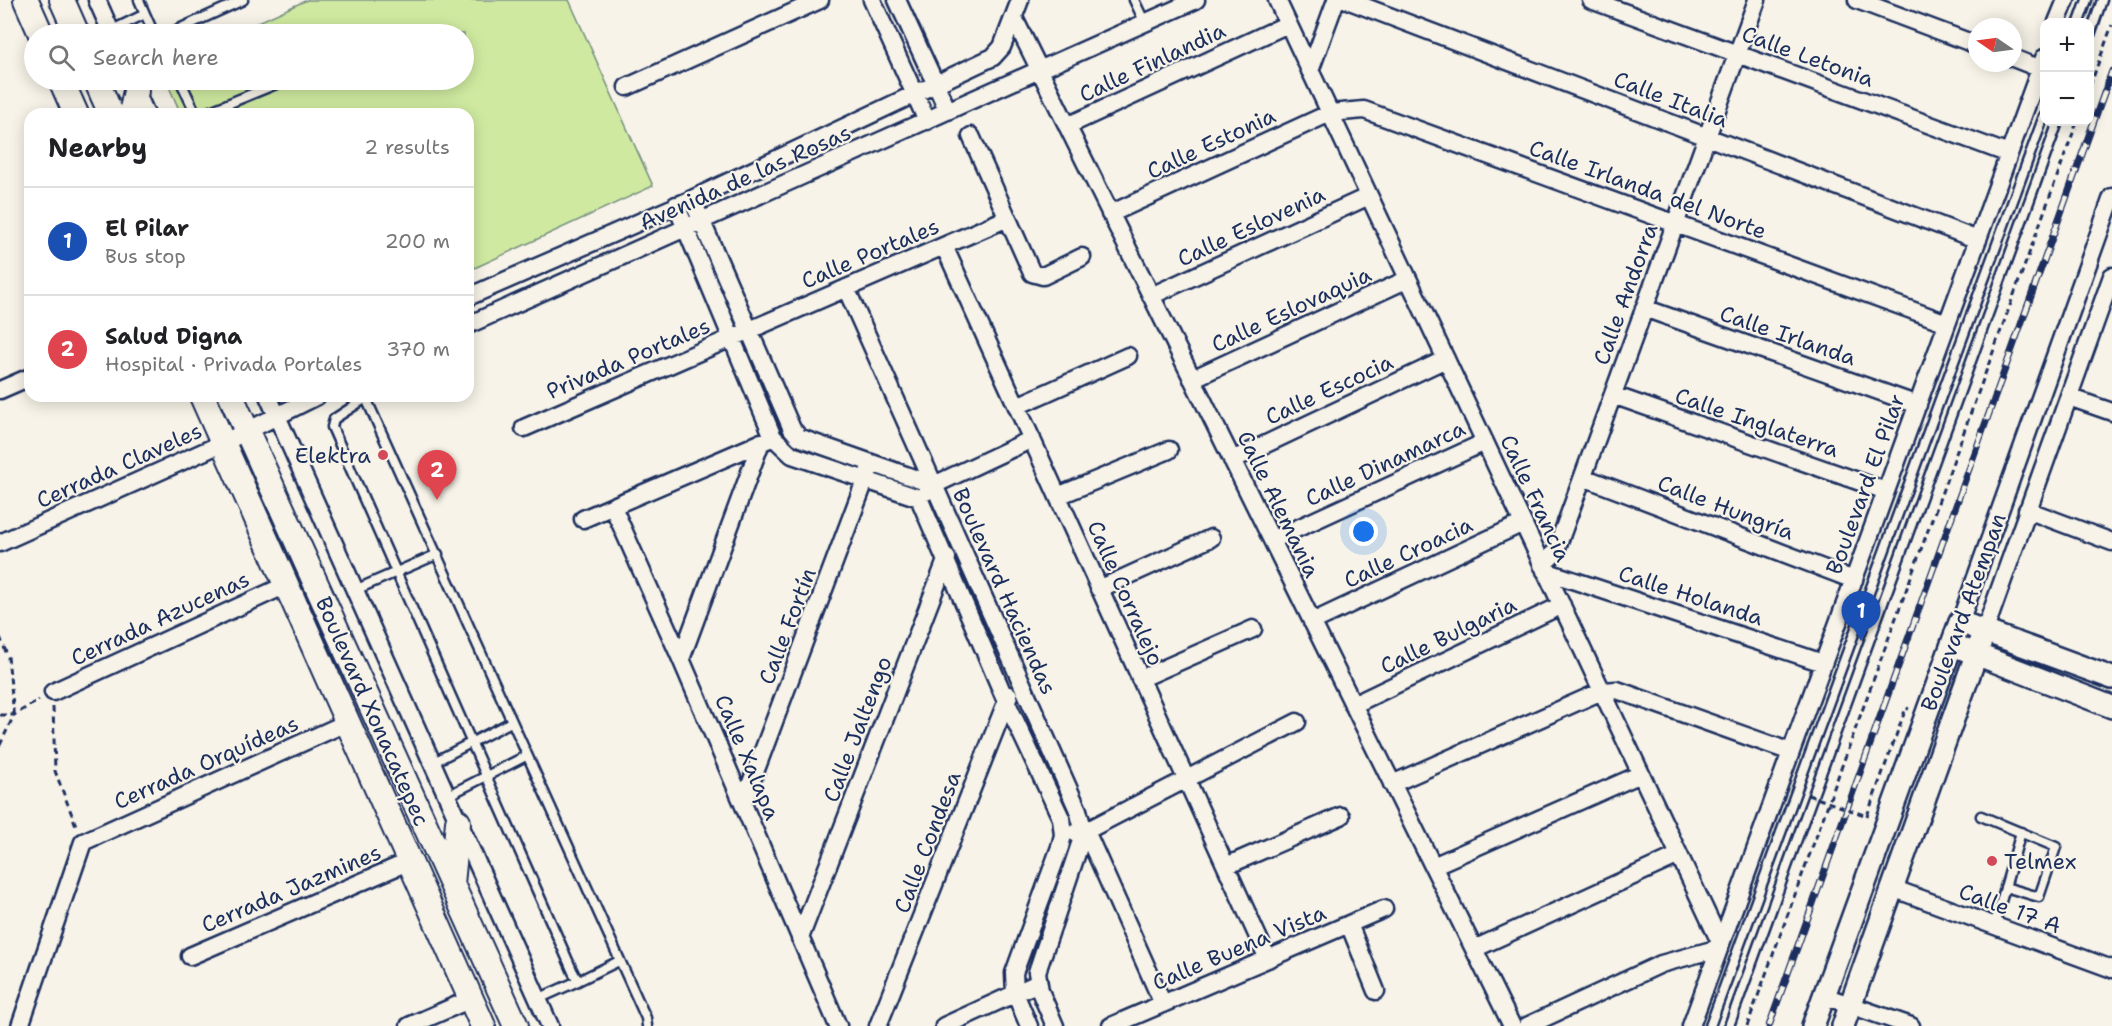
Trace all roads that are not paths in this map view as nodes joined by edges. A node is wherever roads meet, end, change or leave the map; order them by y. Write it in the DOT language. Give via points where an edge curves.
graph roads {
  1 [pos="26,0"];
  2 [pos="62,0"];
  3 [pos="97,0"];
  4 [pos="139,0"];
  5 [pos="243,0"];
  6 [pos="820,0"];
  7 [pos="897,0"];
  8 [pos="1020,0"];
  9 [pos="1134,0"];
  10 [pos="1196,0"];
  11 [pos="1277,0"];
  12 [pos="1336,0"];
  13 [pos="1347,0"];
  14 [pos="1591,0"];
  15 [pos="1757,0"];
  16 [pos="1857,0"];
  17 [pos="2066,0"];
  18 [pos="2087,0"];
  19 [pos="2102,0"];
  20 [pos="876,2"];
  21 [pos="145,14"];
  22 [pos="1014,18"];
  23 [pos="2059,18"];
  24 [pos="2080,18"];
  25 [pos="1145,23"];
  26 [pos="2094,23"];
  27 [pos="37,24"];
  28 [pos="73,24"];
  29 [pos="107,24"];
  30 [pos="127,24"];
  31 [pos="150,24"];
  32 [pos="190,24"];
  33 [pos="1288,24"];
  34 [pos="1968,42"];
  35 [pos="1737,54"];
  36 [pos="2022,60"];
  37 [pos="2040,62"];
  38 [pos="1310,70"];
  39 [pos="2040,71"];
  40 [pos="1040,72"];
  41 [pos="935,85"];
  42 [pos="627,87"];
  43 [pos="65,90"];
  44 [pos="100,90"];
  45 [pos="185,90"];
  46 [pos="261,90"];
  47 [pos="915,94"];
  48 [pos="133,95"];
  49 [pos="73,108"];
  50 [pos="108,108"];
  51 [pos="142,108"];
  52 [pos="193,108"];
  53 [pos="217,108"];
  54 [pos="948,111"];
  55 [pos="1330,113"];
  56 [pos="927,121"];
  57 [pos="1067,126"];
  58 [pos="2040,126"];
  59 [pos="2057,126"];
  60 [pos="971,136"];
  61 [pos="1707,137"];
  62 [pos="2009,154"];
  63 [pos="1369,196"];
  64 [pos="2112,197"];
  65 [pos="684,202"];
  66 [pos="1110,214"];
  67 [pos="1008,218"];
  68 [pos="1676,222"];
  69 [pos="694,225"];
  70 [pos="1978,240"];
  71 [pos="944,246"];
  72 [pos="1082,257"];
  73 [pos="2084,276"];
  74 [pos="1408,279"];
  75 [pos="2111,283"];
  76 [pos="846,288"];
  77 [pos="474,294"];
  78 [pos="1151,296"];
  79 [pos="1644,308"];
  80 [pos="474,322"];
  81 [pos="1947,323"];
  82 [pos="749,330"];
  83 [pos="732,338"];
  84 [pos="1128,356"];
  85 [pos="1446,359"];
  86 [pos="1192,379"];
  87 [pos="24,380"];
  88 [pos="0,390"];
  89 [pos="1612,395"];
  90 [pos="2069,397"];
  91 [pos="222,402"];
  92 [pos="239,402"];
  93 [pos="271,402"];
  94 [pos="304,402"];
  95 [pos="359,402"];
  96 [pos="368,402"];
  97 [pos="1918,405"];
  98 [pos="207,406"];
  99 [pos="1017,406"];
  100 [pos="2112,412"];
  101 [pos="276,415"];
  102 [pos="524,428"];
  103 [pos="792,429"];
  104 [pos="246,430"];
  105 [pos="1032,439"];
  106 [pos="767,440"];
  107 [pos="223,442"];
  108 [pos="1485,442"];
  109 [pos="1169,450"];
  110 [pos="1232,460"];
  111 [pos="868,472"];
  112 [pos="1583,477"];
  113 [pos="934,485"];
  114 [pos="1886,491"];
  115 [pos="1058,496"];
  116 [pos="919,498"];
  117 [pos="613,507"];
  118 [pos="2027,510"];
  119 [pos="583,519"];
  120 [pos="1523,523"];
  121 [pos="956,536"];
  122 [pos="1211,538"];
  123 [pos="1272,540"];
  124 [pos="2112,542"];
  125 [pos="0,543"];
  126 [pos="438,554"];
  127 [pos="946,562"];
  128 [pos="1544,568"];
  129 [pos="395,573"];
  130 [pos="1854,580"];
  131 [pos="286,585"];
  132 [pos="1099,589"];
  133 [pos="355,590"];
  134 [pos="1562,605"];
  135 [pos="1960,621"];
  136 [pos="1312,622"];
  137 [pos="1253,629"];
  138 [pos="1985,630"];
  139 [pos="1952,644"];
  140 [pos="1976,654"];
  141 [pos="681,659"];
  142 [pos="1823,663"];
  143 [pos="1018,675"];
  144 [pos="2112,678"];
  145 [pos="1140,679"];
  146 [pos="1602,691"];
  147 [pos="52,692"];
  148 [pos="1006,701"];
  149 [pos="1353,705"];
  150 [pos="2112,707"];
  151 [pos="348,722"];
  152 [pos="511,722"];
  153 [pos="1297,722"];
  154 [pos="472,743"];
  155 [pos="1791,752"];
  156 [pos="526,756"];
  157 [pos="432,763"];
  158 [pos="1641,774"];
  159 [pos="487,776"];
  160 [pos="1185,777"];
  161 [pos="1392,784"];
  162 [pos="447,796"];
  163 [pos="743,804"];
  164 [pos="1341,816"];
  165 [pos="1981,816"];
  166 [pos="458,822"];
  167 [pos="1085,831"];
  168 [pos="2021,832"];
  169 [pos="1063,835"];
  170 [pos="1679,855"];
  171 [pos="410,861"];
  172 [pos="1226,866"];
  173 [pos="1433,866"];
  174 [pos="451,886"];
  175 [pos="2005,887"];
  176 [pos="1892,888"];
  177 [pos="1384,909"];
  178 [pos="1349,924"];
  179 [pos="1994,926"];
  180 [pos="800,938"];
  181 [pos="1720,946"];
  182 [pos="1474,949"];
  183 [pos="189,956"];
  184 [pos="1268,959"];
  185 [pos="619,961"];
  186 [pos="2112,969"];
  187 [pos="578,981"];
  188 [pos="1038,983"];
  189 [pos="1376,991"];
  190 [pos="1015,993"];
  191 [pos="1824,996"];
  192 [pos="471,999"];
  193 [pos="538,999"];
  194 [pos="1163,1004"];
  195 [pos="1851,1004"];
  196 [pos="20,1026"];
  197 [pos="409,1026"];
  198 [pos="483,1026"];
  199 [pos="516,1026"];
  200 [pos="550,1026"];
  201 [pos="647,1026"];
  202 [pos="838,1026"];
  203 [pos="878,1026"];
  204 [pos="944,1026"];
  205 [pos="1029,1026"];
  206 [pos="1055,1026"];
  207 [pos="1111,1026"];
  208 [pos="1512,1026"];
  209 [pos="1527,1026"];
  210 [pos="1691,1026"];
  211 [pos="1710,1026"];
  212 [pos="1729,1026"];
  213 [pos="1813,1026"];
  214 [pos="1843,1026"];
  215 [pos="1911,1026"];
  1 -- 27 [label="main road"];
  2 -- 28 [label="main road"];
  3 -- 29 [label="street"];
  4 -- 21 [label="lane"];
  5 -- 32 [label="lane"];
  6 -- 42 [label="street"];
  7 -- 41 [label="street"];
  8 -- 22 [label="street"];
  9 -- 25 [label="lane"];
  10 -- 25 [label="street, Avenida de las Rosas"];
  11 -- 33 [label="street, Calle Francia"];
  12 -- 38 [label="street"];
  13 -- 61 [label="street, Calle Italia"];
  14 -- 35 [label="street, Calle Letonia"];
  15 -- 35 [label="street, Calle Andorra"];
  16 -- 34 [label="street"];
  17 -- 23 [label="street"];
  18 -- 24 [label="lane"];
  19 -- 26 [label="lane"];
  20 -- 47 [label="street"];
  21 -- 30 [label="lane"];
  21 -- 31 [label="lane"];
  22 -- 40 [label="street, Calle Alemania"];
  22 -- 41 [label="street, Avenida de las Rosas" via="1002,47 993,57"];
  25 -- 40 [label="street, Avenida de las Rosas"];
  33 -- 38 [label="street, Calle Francia"];
  33 -- 57 [label="street, Calle Finlandia"];
  35 -- 61 [label="street, Calle Andorra"];
  35 -- 62 [label="street, Calle Letonia"];
  36 -- 37 [label="street"];
  38 -- 55 [label="street, Calle Francia"];
  39 -- 62 [label="street, Boulevard El Pilar"];
  40 -- 54 [label="street, Avenida de las Rosas"];
  40 -- 57 [label="street, Calle Alemania"];
  41 -- 47 [label="street, Avenida de las Rosas"];
  41 -- 54 [label="street"];
  43 -- 49 [label="main road"];
  44 -- 50 [label="main road"];
  45 -- 52 [label="lane"];
  46 -- 53 [label="lane"];
  47 -- 56 [label="street"];
  47 -- 65 [label="street, Avenida de las Rosas"];
  48 -- 51 [label="street"];
  54 -- 56 [label="street, Avenida de las Rosas"];
  55 -- 63 [label="street, Calle Francia"];
  55 -- 66 [label="street, Calle Estonia"];
  55 -- 68 [label="street, Calle Irlanda del Norte" via="1364,110"];
  56 -- 69 [label="street, Avenida de las Rosas"];
  57 -- 66 [label="street, Calle Alemania"];
  58 -- 211 [label="lane"];
  59 -- 212 [label="lane"];
  60 -- 67 [label="street"];
  61 -- 68 [label="street, Calle Andorra"];
  61 -- 70 [label="street, Calle Italia"];
  62 -- 70 [label="street, Boulevard El Pilar"];
  63 -- 74 [label="street, Calle Francia"];
  63 -- 78 [label="street, Calle Eslovenia"];
  64 -- 73 [label="street, Boulevard Atempan"];
  65 -- 69 [label="street, Boulevard Haciendas"];
  65 -- 77 [label="street, Avenida de las Rosas"];
  66 -- 78 [label="street, Calle Alemania"];
  67 -- 71 [label="street, Calle Portales"];
  67 -- 72 [label="street" via="1032,273 1043,276"];
  68 -- 79 [label="street, Calle Andorra"];
  68 -- 81 [label="street, Calle Irlanda del Norte"];
  69 -- 80 [label="street, Avenida de las Rosas"];
  69 -- 82 [label="street, Boulevard Haciendas"];
  69 -- 83 [label="street, Boulevard Haciendas"];
  70 -- 81 [label="street, Boulevard El Pilar"];
  71 -- 76 [label="street, Calle Portales"];
  71 -- 99 [label="street, Calle Corralejo"];
  73 -- 75 [label="street"];
  73 -- 135 [label="street, Boulevard Atempan"];
  74 -- 85 [label="street, Calle Francia"];
  74 -- 86 [label="street, Calle Eslovaquia"];
  75 -- 90 [label="street, Boulevard Atempan"];
  76 -- 82 [label="street, Calle Portales"];
  76 -- 113 [label="street"];
  78 -- 86 [label="street, Calle Alemania"];
  79 -- 89 [label="street, Calle Andorra"];
  79 -- 97 [label="street, Calle Irlanda"];
  81 -- 97 [label="street, Boulevard El Pilar"];
  82 -- 83 [label="street, Privada Portales"];
  82 -- 103 [label="street, Boulevard Haciendas"];
  83 -- 102 [label="street, Privada Portales"];
  83 -- 106 [label="street, Boulevard Haciendas"];
  84 -- 99 [label="street"];
  85 -- 108 [label="street, Calle Francia"];
  85 -- 110 [label="street, Calle Escocia"];
  86 -- 110 [label="street, Calle Alemania"];
  87 -- 88 [label="street"];
  89 -- 112 [label="street, Calle Andorra"];
  89 -- 114 [label="street, Calle Inglaterra"];
  90 -- 100 [label="street"];
  90 -- 118 [label="street, Boulevard Atempan"];
  91 -- 98 [label="street"];
  92 -- 104 [label="main road, Boulevard Xonacatepec"];
  93 -- 101 [label="street"];
  94 -- 101 [label="street"];
  95 -- 129 [label="lane" via="334,419 332,427"];
  96 -- 126 [label="lane"];
  97 -- 114 [label="street, Boulevard El Pilar"];
  98 -- 107 [label="main road, Boulevard Xonacatepec"];
  99 -- 105 [label="street, Calle Corralejo"];
  101 -- 104 [label="street"];
  101 -- 133 [label="street"];
  103 -- 106 [label="street"];
  103 -- 111 [label="street, Boulevard Haciendas" via="799,437"];
  104 -- 107 [label="street"];
  104 -- 174 [label="main road, Boulevard Xonacatepec"];
  105 -- 113 [label="street"];
  105 -- 115 [label="street, Calle Corralejo"];
  106 -- 111 [label="street, Boulevard Haciendas" via="792,454"];
  106 -- 117 [label="street"];
  106 -- 141 [label="street"];
  107 -- 125 [label="street, Cerrada Claveles"];
  107 -- 131 [label="main road, Boulevard Xonacatepec"];
  108 -- 120 [label="street, Calle Francia"];
  108 -- 123 [label="street, Calle Dinamarca"];
  109 -- 115 [label="street"];
  110 -- 123 [label="street, Calle Alemania"];
  111 -- 113 [label="street, Boulevard Haciendas"];
  111 -- 116 [label="street, Boulevard Haciendas"];
  111 -- 163 [label="street, Calle Fortín"];
  112 -- 128 [label="street, Calle Andorra" via="1555,553"];
  112 -- 130 [label="street, Calle Hungría"];
  113 -- 116 [label="street"];
  113 -- 121 [label="street, Boulevard Haciendas"];
  114 -- 130 [label="street, Boulevard El Pilar"];
  115 -- 132 [label="street, Calle Corralejo"];
  116 -- 127 [label="street, Boulevard Haciendas"];
  117 -- 119 [label="street"];
  117 -- 141 [label="street, Calle Xalapa"];
  118 -- 124 [label="street"];
  118 -- 138 [label="street, Boulevard Atempan"];
  120 -- 128 [label="street, Calle Francia"];
  120 -- 136 [label="street, Calle Croacia"];
  121 -- 127 [label="street, Calle Jaltengo"];
  121 -- 143 [label="street, Boulevard Haciendas"];
  122 -- 132 [label="street"];
  123 -- 136 [label="street, Calle Alemania"];
  126 -- 129 [label="lane"];
  126 -- 152 [label="lane"];
  127 -- 148 [label="street, Boulevard Haciendas"];
  127 -- 180 [label="street, Calle Jaltengo"];
  128 -- 134 [label="street, Calle Francia"];
  128 -- 142 [label="street, Calle Holanda"];
  129 -- 133 [label="lane"];
  129 -- 154 [label="lane"];
  130 -- 142 [label="street, Boulevard El Pilar"];
  131 -- 147 [label="street, Cerrada Azucenas"];
  131 -- 151 [label="main road, Boulevard Xonacatepec"];
  132 -- 145 [label="street, Calle Corralejo"];
  133 -- 157 [label="street"];
  134 -- 146 [label="street, Calle Francia"];
  134 -- 149 [label="street, Calle Bulgaria"];
  135 -- 138 [label="street"];
  135 -- 139 [label="street, Boulevard Atempan"];
  136 -- 149 [label="street, Calle Alemania"];
  137 -- 145 [label="street"];
  138 -- 140 [label="street, Boulevard Atempan"];
  138 -- 144 [label="street"];
  139 -- 140 [label="street"];
  139 -- 191 [label="street, Boulevard Atempan"];
  140 -- 150 [label="street"];
  140 -- 176 [label="street, Boulevard Atempan"];
  141 -- 163 [label="street, Calle Xalapa"];
  142 -- 155 [label="street, Boulevard El Pilar"];
  143 -- 148 [label="street, Calle Condesa"];
  143 -- 167 [label="street, Boulevard Haciendas"];
  145 -- 160 [label="street, Calle Corralejo"];
  146 -- 155 [label="street" via="1617,690"];
  146 -- 158 [label="street, Calle Francia"];
  146 -- 161 [label="street"];
  148 -- 169 [label="street, Boulevard Haciendas" via="1061,818"];
  148 -- 203 [label="street, Calle Condesa"];
  149 -- 161 [label="street, Calle Alemania"];
  151 -- 171 [label="main road, Boulevard Xonacatepec"];
  151 -- 196 [label="street, Cerrada Orquídeas" via="83,842"];
  152 -- 154 [label="lane"];
  152 -- 156 [label="lane"];
  153 -- 160 [label="street"];
  154 -- 157 [label="lane"];
  154 -- 159 [label="lane"];
  155 -- 181 [label="street, Boulevard El Pilar"];
  156 -- 159 [label="lane"];
  156 -- 185 [label="lane"];
  157 -- 162 [label="street"];
  158 -- 170 [label="street, Calle Francia"];
  158 -- 173 [label="street"];
  159 -- 162 [label="lane"];
  159 -- 187 [label="lane"];
  160 -- 167 [label="street"];
  160 -- 172 [label="street, Calle Corralejo"];
  161 -- 173 [label="street, Calle Alemania"];
  162 -- 166 [label="street"];
  163 -- 180 [label="street, Calle Xalapa"];
  164 -- 172 [label="street"];
  165 -- 168 [label="lane"];
  166 -- 174 [label="main road"];
  166 -- 193 [label="street"];
  167 -- 169 [label="street"];
  167 -- 188 [label="street" via="1039,964"];
  167 -- 194 [label="street, Boulevard Haciendas"];
  168 -- 175 [label="lane"];
  168 -- 175 [label="lane" via="2053,844 2056,851 2039,897"];
  169 -- 190 [label="street" via="1018,958"];
  170 -- 181 [label="street, Calle Francia"];
  170 -- 182 [label="street"];
  171 -- 183 [label="street, Cerrada Jazmines"];
  171 -- 192 [label="main road, Boulevard Xonacatepec"];
  172 -- 184 [label="street, Calle Corralejo"];
  173 -- 182 [label="street, Calle Alemania"];
  174 -- 199 [label="main road, Boulevard Xonacatepec"];
  175 -- 179 [label="lane"];
  176 -- 179 [label="street, Calle 17 A"];
  176 -- 195 [label="street, Boulevard Atempan"];
  177 -- 178 [label="street, Calle Buena Vista"];
  178 -- 184 [label="street, Calle Buena Vista"];
  178 -- 189 [label="street"];
  179 -- 186 [label="street, Calle 17 A"];
  180 -- 202 [label="street, Calle Xalapa"];
  181 -- 209 [label="street" via="1661,964"];
  181 -- 210 [label="street, Boulevard El Pilar"];
  182 -- 208 [label="street, Calle Alemania"];
  184 -- 194 [label="street, Calle Buena Vista"];
  185 -- 187 [label="lane"];
  185 -- 201 [label="lane"];
  187 -- 193 [label="lane"];
  188 -- 190 [label="street"];
  188 -- 206 [label="street"];
  190 -- 204 [label="street"];
  190 -- 205 [label="street"];
  191 -- 195 [label="street"];
  191 -- 213 [label="street, Boulevard Atempan"];
  192 -- 197 [label="street"];
  192 -- 198 [label="main road, Boulevard Xonacatepec"];
  193 -- 200 [label="street"];
  194 -- 207 [label="street, Calle Buena Vista"];
  195 -- 214 [label="street, Boulevard Atempan"];
  195 -- 215 [label="street"];
}
